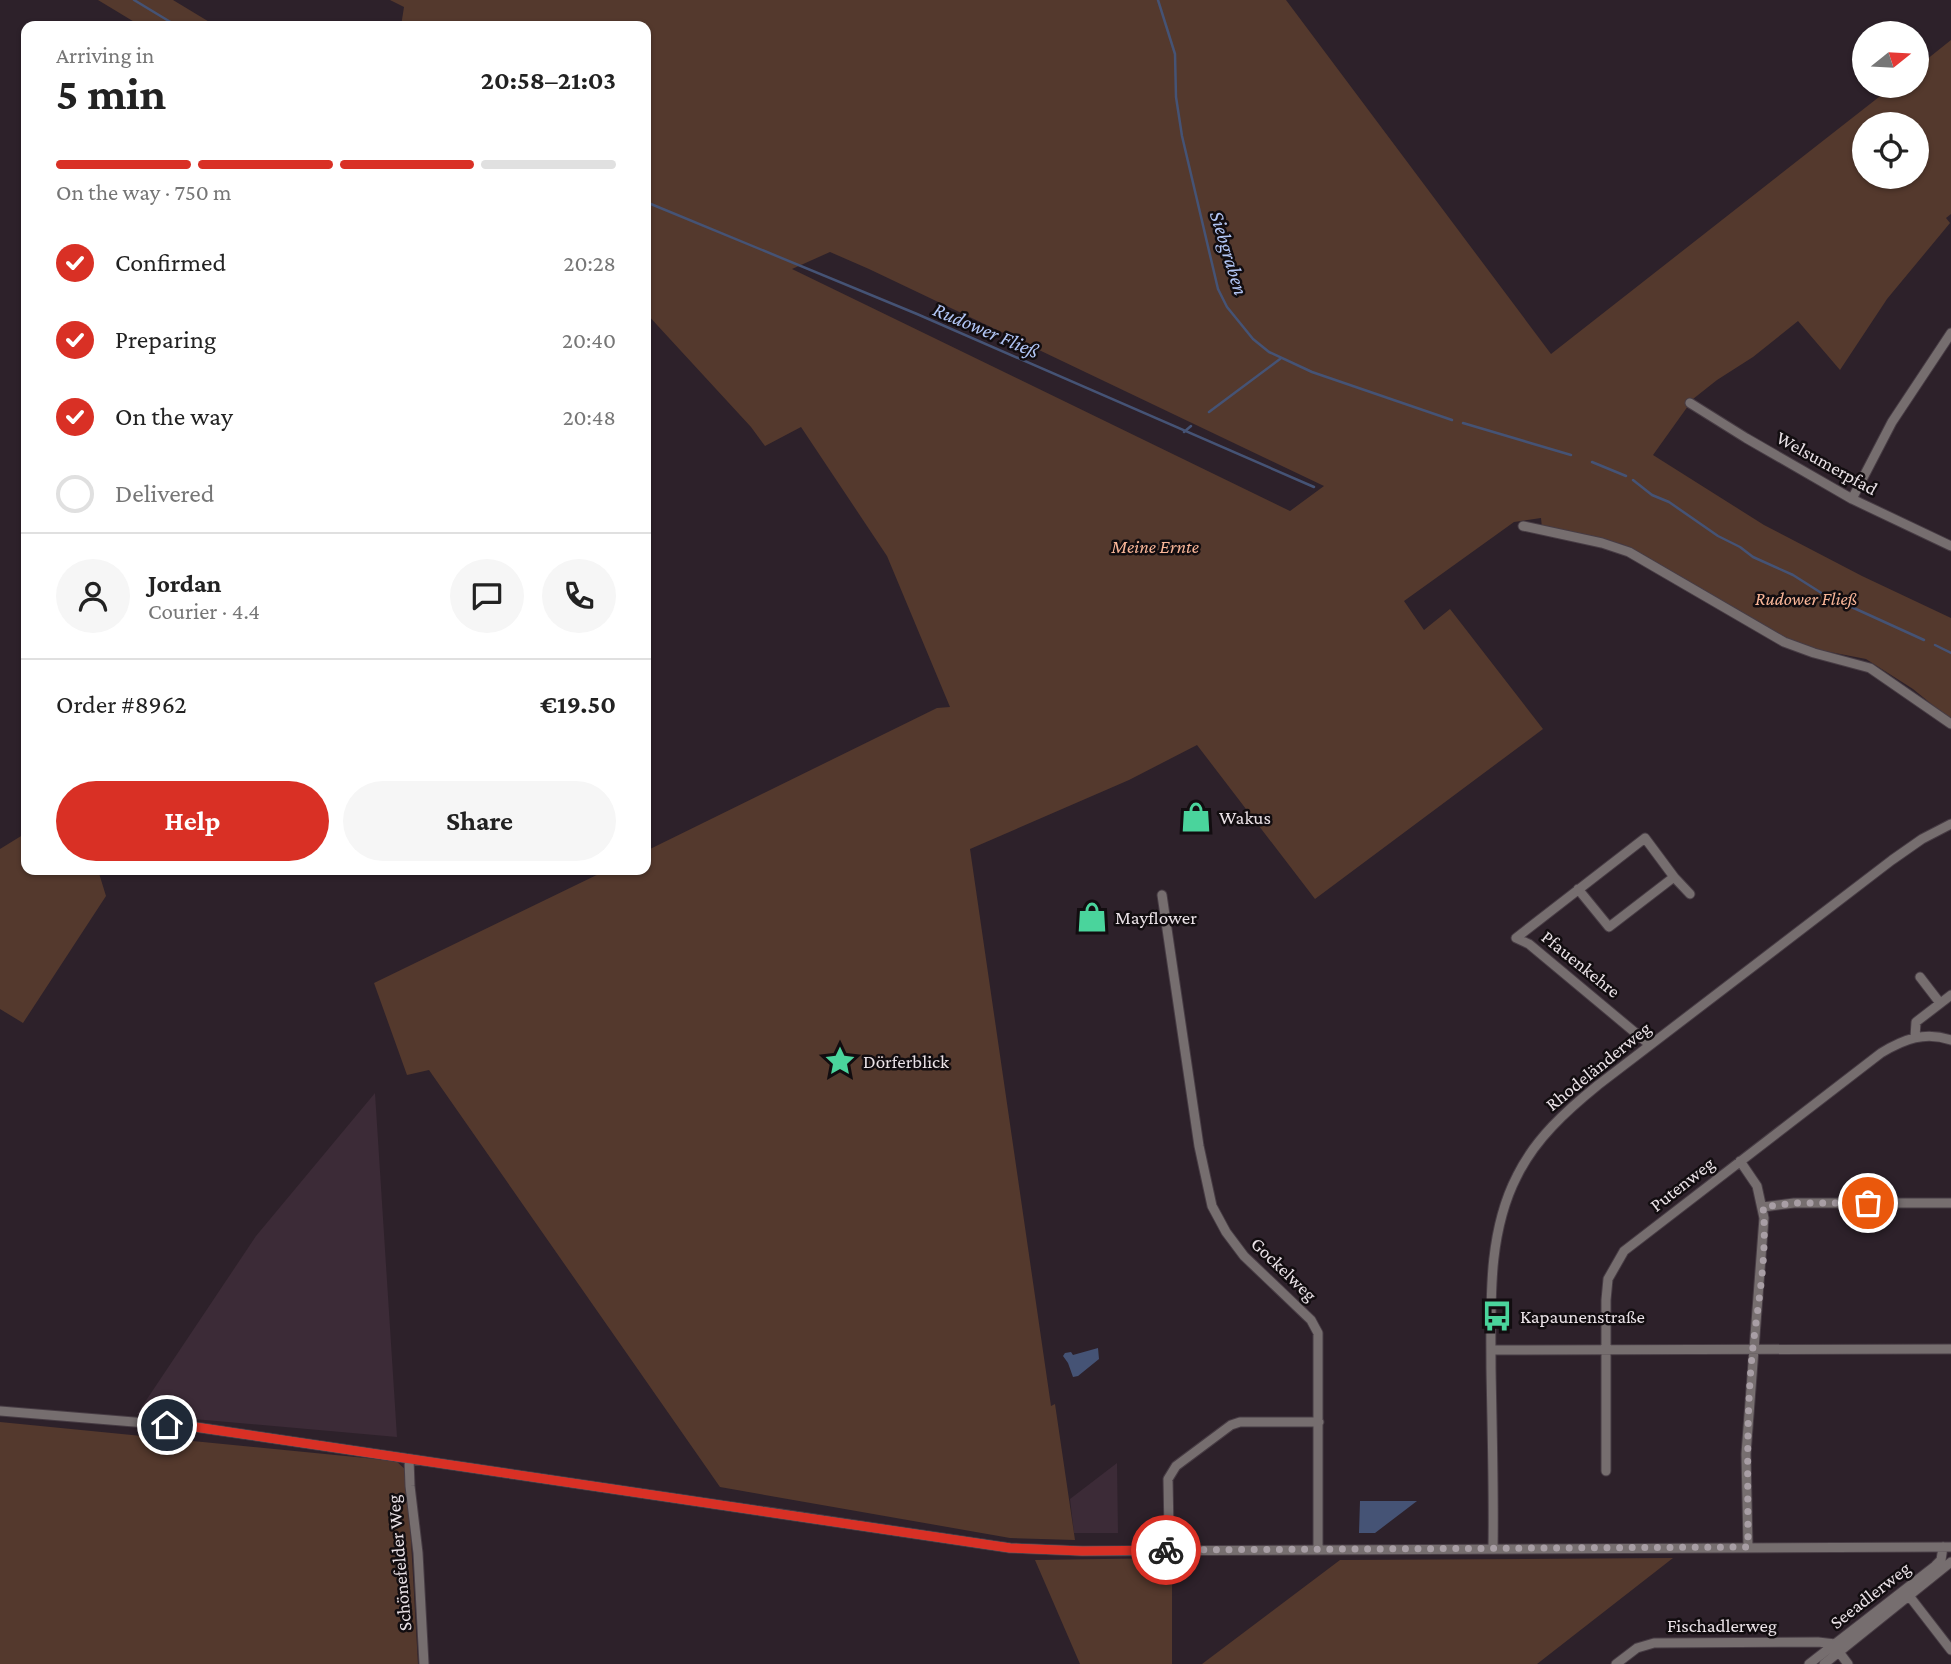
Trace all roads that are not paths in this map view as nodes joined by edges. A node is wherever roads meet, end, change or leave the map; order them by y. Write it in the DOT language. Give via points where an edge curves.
graph roads {
  1 [pos="1951,332"];
  2 [pos="1690,403"];
  3 [pos="1852,499"];
  4 [pos="1523,526"];
  5 [pos="1951,546"];
  6 [pos="1951,724"];
  7 [pos="1951,824"];
  8 [pos="1674,877"];
  9 [pos="1578,889"];
  10 [pos="1690,894"];
  11 [pos="1162,895"];
  12 [pos="1920,977"];
  13 [pos="1951,995"];
  14 [pos="1940,1003"];
  15 [pos="1915,1037"];
  16 [pos="1951,1040"];
  17 [pos="1650,1045"];
  18 [pos="1740,1161"];
  19 [pos="1951,1203"];
  20 [pos="1763,1207"];
  21 [pos="1951,1349"];
  22 [pos="1491,1350"];
  23 [pos="1606,1350"];
  24 [pos="1753,1350"];
  25 [pos="0,1411"];
  26 [pos="1319,1422"];
  27 [pos="409,1459"];
  28 [pos="1606,1471"];
  29 [pos="1169,1532"];
  30 [pos="1748,1547"];
  31 [pos="1947,1547"];
  32 [pos="1318,1549"];
  33 [pos="1493,1549"];
  34 [pos="1951,1562"];
  35 [pos="1910,1597"];
  36 [pos="1837,1648"];
  37 [pos="1951,1650"];
  38 [pos="424,1664"];
  39 [pos="1616,1664"];
  40 [pos="1809,1664"];
  41 [pos="1824,1664"];
  42 [pos="1848,1664"];
  1 -- 3 [label="street" via="1892,422"];
  2 -- 3 [label="street, Welsumerpfad"];
  3 -- 5 [label="street, Welsumerpfad"];
  4 -- 6 [label="street" via="1629,552 1784,642 1870,668"];
  7 -- 17 [label="street, Rhodeländerweg" via="1900,855"];
  8 -- 9 [label="street" via="1609,927"];
  8 -- 9 [label="street, Pfauenkehre" via="1645,838"];
  8 -- 10 [label="street"];
  9 -- 17 [label="street, Pfauenkehre" via="1516,938"];
  11 -- 26 [label="street, Gockelweg" via="1208,1194 1219,1221 1244,1256 1316,1326"];
  12 -- 14 [label="street"];
  13 -- 14 [label="street"];
  14 -- 15 [label="street" via="1916,1022"];
  15 -- 16 [label="street, Putenweg"];
  15 -- 18 [label="street, Putenweg" via="1881,1053"];
  17 -- 22 [label="street, Rhodeländerweg" via="1568,1110 1517,1174 1498,1232"];
  18 -- 20 [label="street" via="1757,1186"];
  18 -- 23 [label="street, Putenweg" via="1623,1251 1608,1279"];
  19 -- 20 [label="street"];
  20 -- 24 [label="street"];
  21 -- 24 [label="street"];
  22 -- 23 [label="street"];
  22 -- 33 [label="street, Rhodeländerweg"];
  23 -- 24 [label="street"];
  23 -- 28 [label="street, Putenweg"];
  24 -- 30 [label="street" via="1746,1454"];
  25 -- 27 [label="street" via="195,1427"];
  26 -- 29 [label="street" via="1231,1425 1171,1473"];
  26 -- 32 [label="street, Gockelweg"];
  27 -- 32 [label="street" via="1010,1548"];
  27 -- 38 [label="street, Schönefelder Weg"];
  30 -- 31 [label="street"];
  30 -- 33 [label="street"];
  31 -- 36 [label="street, Seeadlerweg" via="1935,1566"];
  32 -- 33 [label="street"];
  34 -- 35 [label="street, Seeadlerweg"];
  35 -- 36 [label="street, Seeadlerweg"];
  35 -- 37 [label="street, Seeadlerweg"];
  36 -- 39 [label="street, Fischadlerweg" via="1654,1643 1637,1648"];
  36 -- 40 [label="street, Seeadlerweg"];
  36 -- 41 [label="street, Seeadlerweg"];
  36 -- 42 [label="street, Seeadlerweg"];
}
